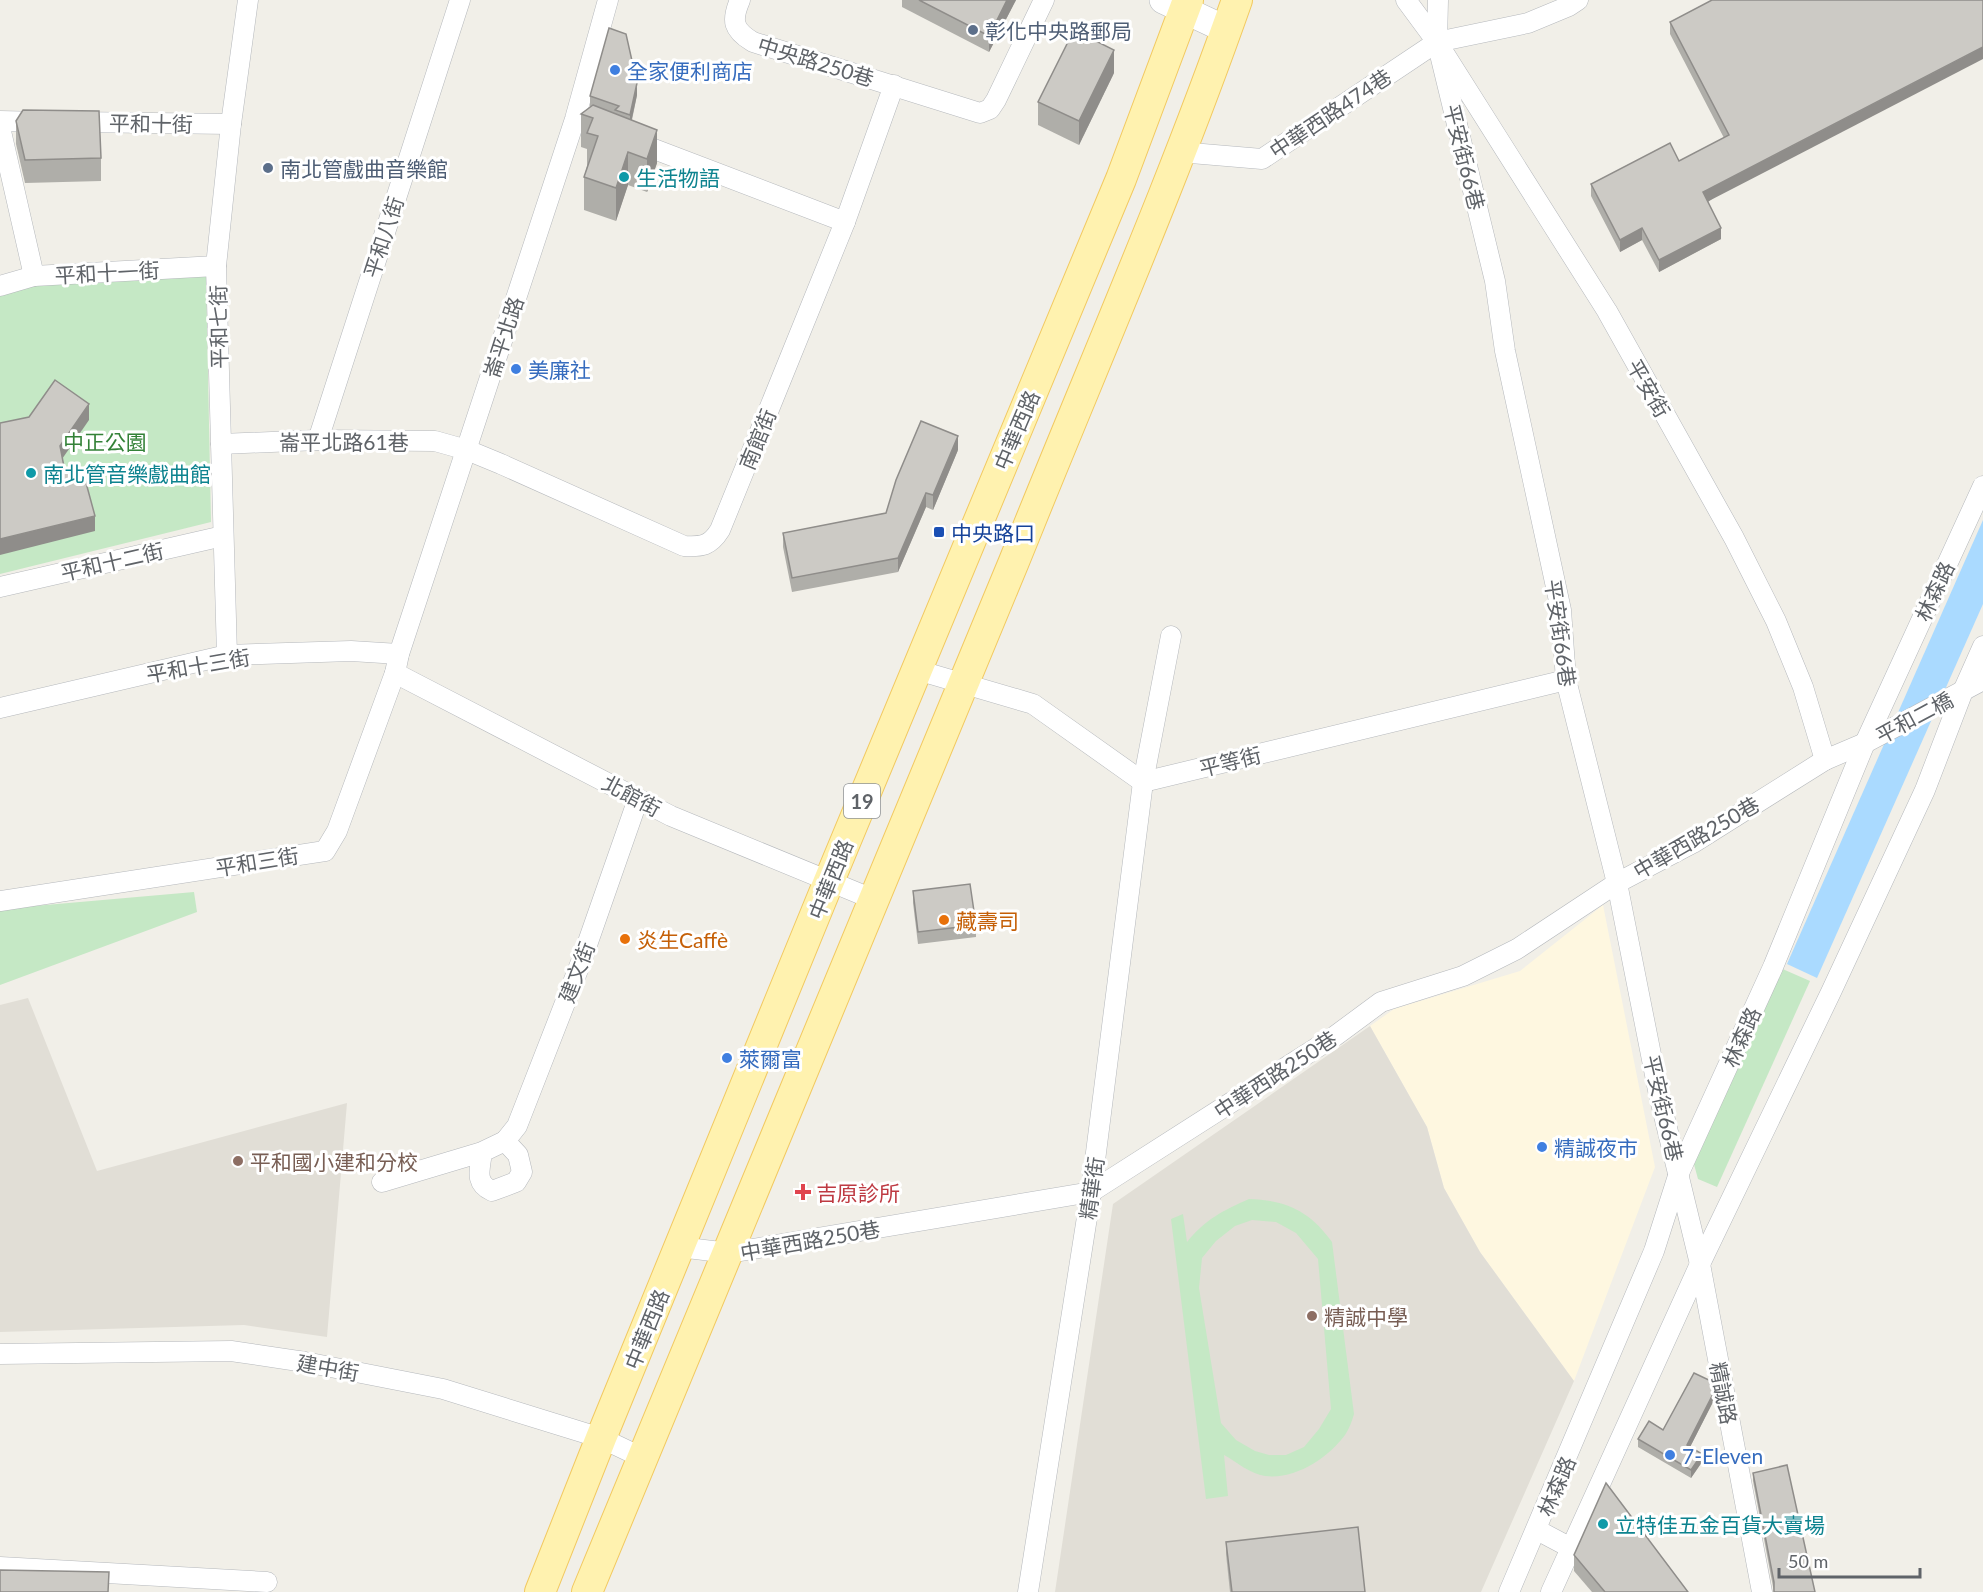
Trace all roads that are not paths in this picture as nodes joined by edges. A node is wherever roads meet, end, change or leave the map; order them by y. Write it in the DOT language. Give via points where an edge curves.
graph roads {
  1 [pos="248,0"];
  2 [pos="460,0"];
  3 [pos="740,0"];
  4 [pos="1044,0"];
  5 [pos="1237,0"];
  6 [pos="1406,0"];
  7 [pos="1438,0"];
  8 [pos="1578,0"];
  9 [pos="603,2"];
  10 [pos="1179,4"];
  11 [pos="1227,30"];
  12 [pos="1437,42"];
  13 [pos="894,85"];
  14 [pos="574,119"];
  15 [pos="0,121"];
  16 [pos="231,124"];
  17 [pos="0,127"];
  18 [pos="596,127"];
  19 [pos="618,135"];
  20 [pos="1179,152"];
  21 [pos="845,222"];
  22 [pos="216,266"];
  23 [pos="34,276"];
  24 [pos="0,286"];
  25 [pos="318,440"];
  26 [pos="220,444"];
  27 [pos="466,450"];
  28 [pos="1983,486"];
  29 [pos="223,536"];
  30 [pos="0,586"];
  31 [pos="1171,636"];
  32 [pos="1983,646"];
  33 [pos="399,654"];
  34 [pos="227,655"];
  35 [pos="917,670"];
  36 [pos="395,673"];
  37 [pos="1566,680"];
  38 [pos="1983,680"];
  39 [pos="964,683"];
  40 [pos="1963,691"];
  41 [pos="0,708"];
  42 [pos="1866,743"];
  43 [pos="1825,760"];
  44 [pos="1143,782"];
  45 [pos="638,799"];
  46 [pos="829,881"];
  47 [pos="1617,883"];
  48 [pos="875,900"];
  49 [pos="0,901"];
  50 [pos="505,1141"];
  51 [pos="482,1152"];
  52 [pos="1679,1173"];
  53 [pos="382,1182"];
  54 [pos="1091,1192"];
  55 [pos="679,1247"];
  56 [pos="729,1253"];
  57 [pos="1700,1264"];
  58 [pos="0,1354"];
  59 [pos="601,1438"];
  60 [pos="643,1458"];
  61 [pos="1537,1530"];
  62 [pos="1571,1548"];
  63 [pos="0,1567"];
  64 [pos="1027,1591"];
  65 [pos="249,1592"];
  66 [pos="540,1592"];
  67 [pos="587,1592"];
  68 [pos="1509,1592"];
  69 [pos="1551,1592"];
  70 [pos="1762,1592"];
  1 -- 16 [label="street, 平和七街"];
  2 -- 25 [label="street, 平和八街"];
  3 -- 13 [label="street, 中央路250巷" via="734,24 741,35 753,42"];
  4 -- 13 [label="street" via="990,109 970,111"];
  5 -- 11 [label="main road, 19"];
  6 -- 12 [label="street, 平安街"];
  7 -- 12 [label="street, 平安街66巷"];
  8 -- 12 [label="street" via="1528,23"];
  9 -- 14 [label="street, 崙平北路"];
  10 -- 11 [label="street"];
  10 -- 35 [label="main road, 中華西路 / 19" via="1121,179"];
  11 -- 20 [label="main road, 19"];
  12 -- 20 [label="street, 中華西路474巷" via="1262,159"];
  12 -- 37 [label="street, 平安街66巷" via="1495,281 1505,351 1561,610"];
  12 -- 43 [label="street, 平安街" via="1607,311 1734,538 1776,621 1803,687"];
  13 -- 21 [label="street, 南館街"];
  14 -- 18 [label="street"];
  14 -- 27 [label="street, 崙平北路"];
  15 -- 16 [label="street, 平和十街"];
  16 -- 22 [label="street, 平和七街"];
  17 -- 23 [label="street"];
  19 -- 21 [label="street"];
  20 -- 39 [label="main road, 19"];
  21 -- 27 [label="street, 南館街" via="714,540 699,547 684,546"];
  22 -- 23 [label="street, 平和十一街"];
  22 -- 26 [label="street, 平和七街"];
  23 -- 24 [label="street, 平和十一街"];
  25 -- 26 [label="street, 崙平北路61巷"];
  25 -- 27 [label="street, 崙平北路61巷" via="435,441"];
  26 -- 29 [label="street, 平和七街"];
  27 -- 33 [label="street, 崙平北路"];
  28 -- 42 [label="street, 林森路"];
  29 -- 30 [label="street, 平和十二街"];
  29 -- 34 [label="street, 平和七街"];
  31 -- 44 [label="street, 精華街"];
  32 -- 40 [label="street, 林森路"];
  33 -- 34 [label="street, 平和十三街" via="351,651"];
  33 -- 36 [label="street, 崙平北路"];
  34 -- 41 [label="street, 平和十三街"];
  35 -- 39 [label="street"];
  35 -- 46 [label="main road, 中華西路 / 19"];
  36 -- 45 [label="street, 北館街"];
  36 -- 49 [label="street, 平和三街" via="337,831 325,851"];
  37 -- 44 [label="street, 平等街"];
  37 -- 47 [label="street, 平安街66巷"];
  38 -- 40 [label="street"];
  39 -- 44 [label="street" via="1033,704"];
  39 -- 48 [label="main road, 19"];
  40 -- 42 [label="street, 平和二橋"];
  40 -- 57 [label="street, 林森路" via="1925,790"];
  42 -- 43 [label="street"];
  42 -- 52 [label="street, 林森路" via="1773,967"];
  43 -- 47 [label="street, 中華西路250巷" via="1693,843"];
  44 -- 54 [label="street, 精華街"];
  45 -- 46 [label="street, 北館街"];
  45 -- 50 [label="street, 建文街" via="581,962 517,1126"];
  46 -- 48 [label="street, 北館街"];
  46 -- 55 [label="main road, 中華西路 / 19"];
  47 -- 52 [label="street, 平安街66巷" via="1659,1095"];
  47 -- 54 [label="street, 中華西路250巷" via="1517,949 1463,976 1381,1002 1335,1036"];
  48 -- 56 [label="main road, 19"];
  50 -- 51 [label="street"];
  50 -- 51 [label="street" via="518,1155 522,1172 516,1182 492,1191 483,1187 479,1179"];
  51 -- 53 [label="street"];
  52 -- 57 [label="street, 平安街66巷"];
  52 -- 61 [label="street, 林森路" via="1654,1251"];
  54 -- 56 [label="street, 中華西路250巷"];
  54 -- 64 [label="street, 精華街"];
  55 -- 56 [label="street, 中華西路250巷"];
  55 -- 59 [label="main road, 中華西路 / 19"];
  56 -- 60 [label="main road, 19"];
  57 -- 62 [label="street, 林森路"];
  57 -- 70 [label="street, 精誠路"];
  58 -- 59 [label="street, 建中街" via="231,1351 443,1389"];
  59 -- 60 [label="street, 建中街"];
  59 -- 66 [label="main road, 中華西路 / 19"];
  60 -- 67 [label="main road, 19"];
  61 -- 62 [label="street"];
  61 -- 68 [label="street, 林森路"];
  62 -- 69 [label="street, 林森路"];
  63 -- 65 [label="street" via="267,1582"];
}
